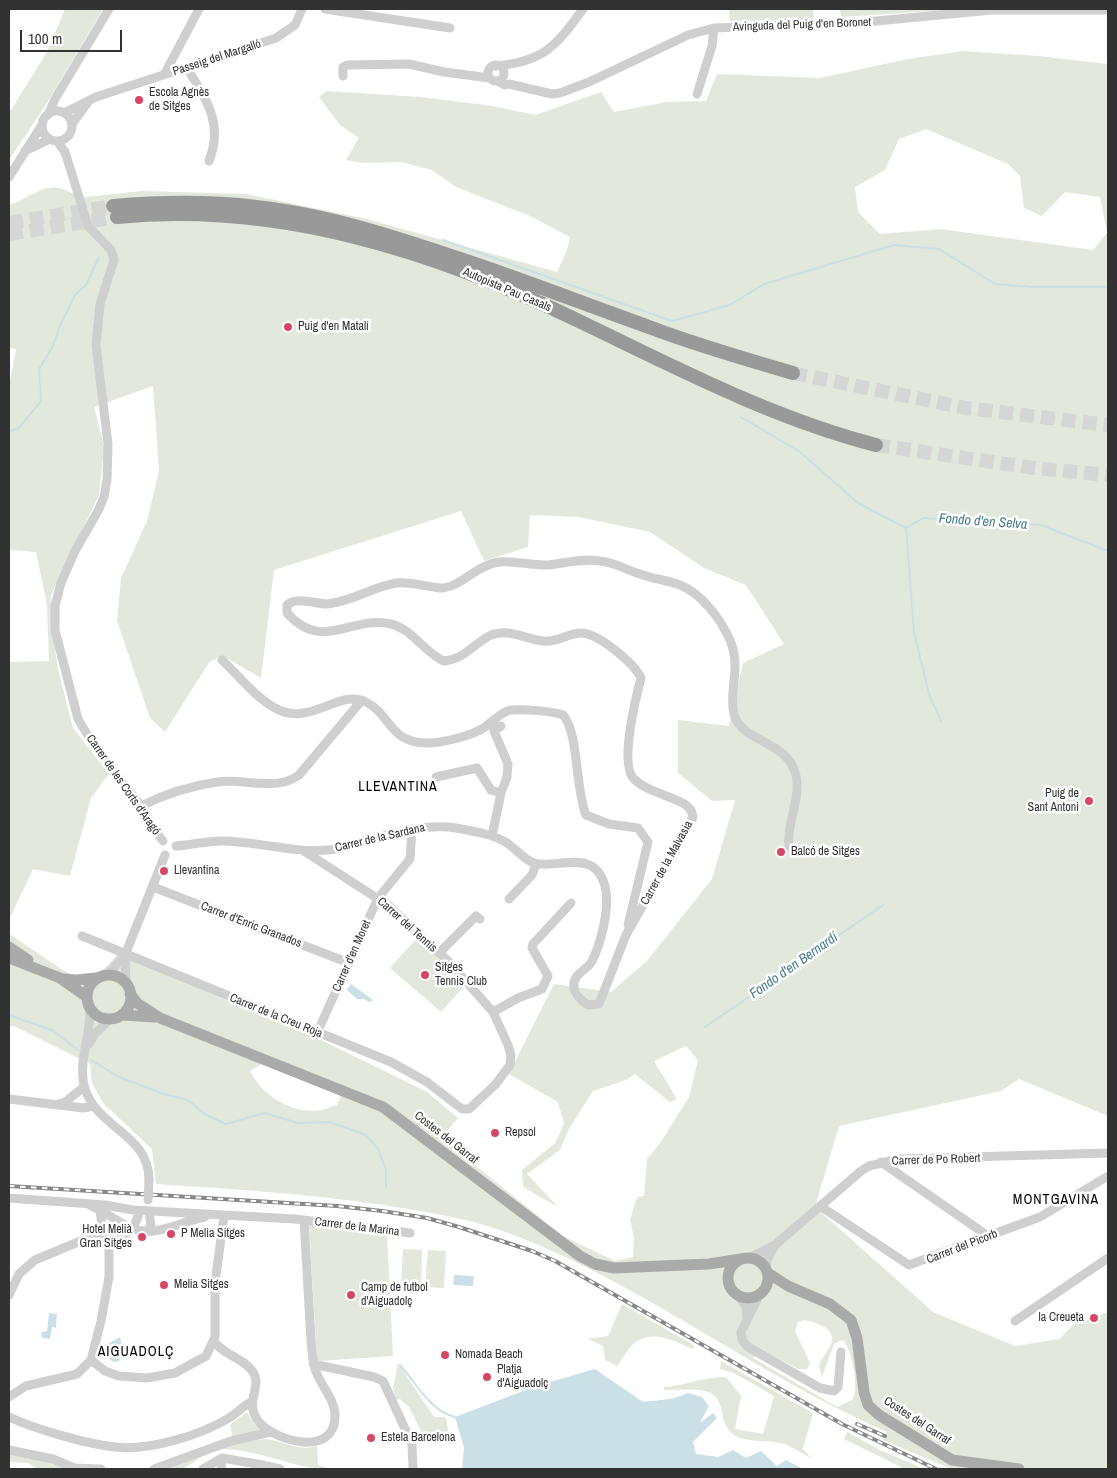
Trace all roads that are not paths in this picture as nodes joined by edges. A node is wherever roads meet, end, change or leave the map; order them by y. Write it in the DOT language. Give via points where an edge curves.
graph roads {
  1 [pos="109,9"];
  2 [pos="199,9"];
  3 [pos="302,9"];
  4 [pos="325,9"];
  5 [pos="583,9"];
  6 [pos="1108,10"];
  7 [pos="450,28"];
  8 [pos="714,28"];
  9 [pos="187,68"];
  10 [pos="498,72"];
  11 [pos="164,75"];
  12 [pos="344,76"];
  13 [pos="697,94"];
  14 [pos="55,98"];
  15 [pos="90,100"];
  16 [pos="61,112"];
  17 [pos="48,114"];
  18 [pos="72,124"];
  19 [pos="42,125"];
  20 [pos="58,139"];
  21 [pos="24,151"];
  22 [pos="209,161"];
  23 [pos="9,177"];
  24 [pos="793,372"];
  25 [pos="876,445"];
  26 [pos="222,660"];
  27 [pos="362,700"];
  28 [pos="501,726"];
  29 [pos="436,777"];
  30 [pos="501,793"];
  31 [pos="141,806"];
  32 [pos="412,829"];
  33 [pos="492,836"];
  34 [pos="163,842"];
  35 [pos="176,846"];
  36 [pos="789,846"];
  37 [pos="304,852"];
  38 [pos="165,855"];
  39 [pos="536,864"];
  40 [pos="153,887"];
  41 [pos="378,898"];
  42 [pos="509,899"];
  43 [pos="571,903"];
  44 [pos="480,919"];
  45 [pos="626,935"];
  46 [pos="82,936"];
  47 [pos="9,947"];
  48 [pos="439,953"];
  49 [pos="125,955"];
  50 [pos="9,958"];
  51 [pos="349,962"];
  52 [pos="58,977"];
  53 [pos="102,977"];
  54 [pos="128,989"];
  55 [pos="87,997"];
  56 [pos="90,1009"];
  57 [pos="494,1012"];
  58 [pos="122,1015"];
  59 [pos="160,1018"];
  60 [pos="110,1019"];
  61 [pos="317,1033"];
  62 [pos="86,1048"];
  63 [pos="84,1087"];
  64 [pos="9,1099"];
  65 [pos="58,1104"];
  66 [pos="94,1106"];
  67 [pos="462,1109"];
  68 [pos="1108,1153"];
  69 [pos="1097,1154"];
  70 [pos="1108,1158"];
  71 [pos="882,1162"];
  72 [pos="1108,1176"];
  73 [pos="9,1198"];
  74 [pos="87,1204"];
  75 [pos="820,1206"];
  76 [pos="100,1210"];
  77 [pos="145,1211"];
  78 [pos="220,1216"];
  79 [pos="304,1220"];
  80 [pos="133,1229"];
  81 [pos="146,1232"];
  82 [pos="410,1233"];
  83 [pos="102,1234"];
  84 [pos="988,1236"];
  85 [pos="775,1245"];
  86 [pos="1108,1258"];
  87 [pos="745,1259"];
  88 [pos="709,1264"];
  89 [pos="767,1271"];
  90 [pos="728,1283"];
  91 [pos="788,1286"];
  92 [pos="762,1293"];
  93 [pos="9,1295"];
  94 [pos="739,1296"];
  95 [pos="747,1321"];
  96 [pos="1015,1321"];
  97 [pos="214,1341"];
  98 [pos="841,1352"];
  99 [pos="91,1360"];
  100 [pos="314,1364"];
  101 [pos="9,1397"];
  102 [pos="251,1402"];
  103 [pos="9,1416"];
  104 [pos="271,1432"];
  105 [pos="9,1450"];
  106 [pos="222,1458"];
  107 [pos="263,1466"];
  108 [pos="101,1469"];
  109 [pos="154,1469"];
  110 [pos="203,1469"];
  111 [pos="221,1469"];
  112 [pos="280,1469"];
  113 [pos="413,1469"];
  114 [pos="1019,1469"];
  1 -- 14 [label="street"];
  2 -- 11 [label="street"];
  3 -- 9 [label="street, Passeig del Margalló" via="295,25 286,33"];
  4 -- 7 [label="street"];
  5 -- 10 [label="street" via="544,54"];
  6 -- 8 [label="street, Avinguda del Puig d'en Boronet" via="992,10 866,22"];
  8 -- 10 [label="street, Avinguda del Puig d'en Boronet" via="688,35 560,93 509,84"];
  8 -- 13 [label="street" via="712,46"];
  9 -- 11 [label="street, Passeig del Margalló"];
  9 -- 22 [label="street" via="212,116 216,133"];
  10 -- 12 [label="street" via="444,72 409,64 367,64 343,67"];
  11 -- 15 [label="street, Passeig del Margalló"];
  14 -- 16 [label="street"];
  14 -- 17 [label="street"];
  15 -- 16 [label="street, Passeig del Margalló"];
  15 -- 18 [label="street"];
  16 -- 17 [label="street"];
  16 -- 18 [label="street"];
  17 -- 19 [label="street"];
  18 -- 20 [label="street" via="71,131"];
  19 -- 20 [label="street" via="44,133"];
  19 -- 21 [label="street"];
  20 -- 21 [label="street"];
  20 -- 31 [label="street, Carrer de les Corts d'Aragó" via="90,231 108,245 114,256 100,304 96,345 108,444 107,480 98,511 61,583 55,606 55,630 78,719 93,744"];
  21 -- 23 [label="street"];
  24 -- 25 [label="highway, Autopista Pau Casals" via="651,328 402,239 344,223 258,207 191,202 115,212 247,217 336,232 378,244 519,294 751,404 810,426"];
  26 -- 27 [label="street" via="274,708 292,714 310,713 347,700"];
  27 -- 31 [label="street" via="290,782 219,782 177,791"];
  27 -- 45 [label="street" via="372,705 398,734 430,743 480,730 508,711 542,710 563,715 570,725 578,788 586,815 609,824 638,828 648,842"];
  28 -- 30 [label="street" via="494,731 508,764"];
  29 -- 30 [label="street" via="477,768 491,790"];
  30 -- 33 [label="street"];
  31 -- 34 [label="street, Carrer de les Corts d'Aragó" via="143,816"];
  32 -- 33 [label="street, Carrer de la Sardana" via="433,826 456,828"];
  32 -- 37 [label="street, Carrer de la Sardana" via="329,850"];
  32 -- 41 [label="street, Carrer d'en Moret" via="410,859"];
  33 -- 39 [label="street, Carrer de la Sardana"];
  34 -- 35 [label="street" via="171,840"];
  34 -- 38 [label="street" via="160,850"];
  35 -- 37 [label="street, Carrer de la Sardana" via="221,841"];
  35 -- 38 [label="street" via="172,855"];
  36 -- 45 [label="street, Carrer de la Malvasia" via="789,828 797,790 794,769 782,753 743,730 736,721 733,711 736,673 731,641 709,607 680,585 600,561 548,565 503,561 486,565 445,587 398,583 335,603 290,602 287,613 308,630 316,632 373,623 394,625 444,662 500,633 547,642 581,633 599,638 634,668 641,678 632,710 628,765 631,776 644,786 680,801 693,814 691,824 668,858"];
  37 -- 41 [label="street, Carrer del Tennis"];
  38 -- 40 [label="street"];
  39 -- 42 [label="street" via="532,875"];
  39 -- 45 [label="street, Carrer de la Malvasia" via="574,861 590,866 602,879 606,891 602,930 592,960 574,981 577,994 588,1005 600,1004"];
  40 -- 49 [label="street"];
  40 -- 51 [label="street, Carrer d'Enric Granados"];
  41 -- 48 [label="street, Carrer del Tennis"];
  41 -- 51 [label="street, Carrer d'en Moret"];
  43 -- 57 [label="street" via="533,944 532,948 548,976 545,985"];
  44 -- 48 [label="street" via="476,916"];
  46 -- 49 [label="street, Carrer de la Creu Roja"];
  47 -- 52 [label="main road"];
  48 -- 57 [label="street, Carrer del Tennis"];
  49 -- 53 [label="street"];
  49 -- 54 [label="street"];
  49 -- 61 [label="street, Carrer de la Creu Roja"];
  50 -- 52 [label="main road"];
  51 -- 61 [label="street, Carrer d'en Moret"];
  52 -- 53 [label="main road" via="77,980"];
  52 -- 55 [label="main road"];
  53 -- 54 [label="main road" via="120,977"];
  53 -- 55 [label="main road" via="90,986"];
  54 -- 58 [label="main road" via="128,1009"];
  54 -- 59 [label="main road" via="137,1003"];
  55 -- 56 [label="main road"];
  56 -- 60 [label="main road" via="98,1016"];
  56 -- 62 [label="street"];
  57 -- 67 [label="street, Carrer del Tennis" via="508,1045 510,1065 477,1102 469,1109"];
  58 -- 59 [label="main road"];
  58 -- 60 [label="main road"];
  59 -- 88 [label="main road, Costes del Garraf" via="383,1106 573,1251 595,1264 624,1268"];
  60 -- 62 [label="street"];
  61 -- 67 [label="street, Carrer de la Creu Roja" via="391,1062 427,1082"];
  62 -- 63 [label="street"];
  63 -- 65 [label="street"];
  63 -- 66 [label="street"];
  64 -- 65 [label="street"];
  65 -- 66 [label="street" via="83,1108"];
  66 -- 77 [label="street, bridge" via="143,1153 149,1180"];
  68 -- 69 [label="street, Carrer de Po Robert"];
  69 -- 70 [label="street, Carrer de Po Robert"];
  69 -- 71 [label="street, Carrer de Po Robert"];
  71 -- 75 [label="street, Carrer de Po Robert" via="861,1171"];
  71 -- 84 [label="street"];
  72 -- 84 [label="street, Carrer del Picorb" via="1040,1217"];
  73 -- 74 [label="street"];
  74 -- 76 [label="street"];
  74 -- 77 [label="street"];
  75 -- 84 [label="street, Carrer del Picorb" via="909,1265"];
  75 -- 85 [label="street, Carrer de Po Robert"];
  76 -- 80 [label="street"];
  76 -- 83 [label="street"];
  77 -- 78 [label="street"];
  77 -- 80 [label="street"];
  77 -- 81 [label="street" via="151,1225"];
  78 -- 79 [label="street, Carrer de la Marina"];
  78 -- 81 [label="street"];
  78 -- 97 [label="street"];
  79 -- 82 [label="street, Carrer de la Marina"];
  79 -- 100 [label="street"];
  80 -- 81 [label="street"];
  80 -- 83 [label="street" via="127,1233"];
  83 -- 93 [label="street" via="35,1260 19,1274"];
  83 -- 99 [label="street" via="109,1244 109,1277"];
  85 -- 87 [label="street, Carrer de Po Robert"];
  85 -- 89 [label="street, Carrer de Po Robert" via="767,1260"];
  86 -- 96 [label="street"];
  87 -- 88 [label="main road, Costes del Garraf"];
  87 -- 89 [label="main road" via="759,1261"];
  87 -- 90 [label="main road" via="730,1269"];
  88 -- 90 [label="main road"];
  89 -- 91 [label="main road, Costes del Garraf"];
  89 -- 92 [label="main road" via="768,1282"];
  90 -- 94 [label="main road"];
  91 -- 92 [label="main road"];
  91 -- 114 [label="main road, Costes del Garraf" via="830,1304 851,1320 857,1338 864,1392 873,1410 952,1460"];
  92 -- 94 [label="main road" via="750,1298"];
  92 -- 95 [label="street"];
  94 -- 95 [label="street" via="746,1307"];
  95 -- 98 [label="street" via="742,1335 748,1347 820,1388 834,1391 838,1387"];
  97 -- 99 [label="street" via="202,1360 176,1373 147,1378 119,1376 105,1371"];
  97 -- 102 [label="street" via="252,1371 255,1380"];
  99 -- 101 [label="street" via="77,1374 26,1386"];
  100 -- 104 [label="street" via="335,1412 332,1429 321,1439 304,1442 291,1441"];
  100 -- 113 [label="street" via="384,1381 412,1444"];
  102 -- 103 [label="street" via="230,1418 205,1430 141,1447 115,1448 45,1431"];
  102 -- 104 [label="street" via="258,1421"];
  104 -- 109 [label="street" via="222,1444"];
  105 -- 108 [label="street" via="74,1468"];
  106 -- 107 [label="street"];
  106 -- 110 [label="street"];
  106 -- 111 [label="street"];
  107 -- 112 [label="street"];
}
